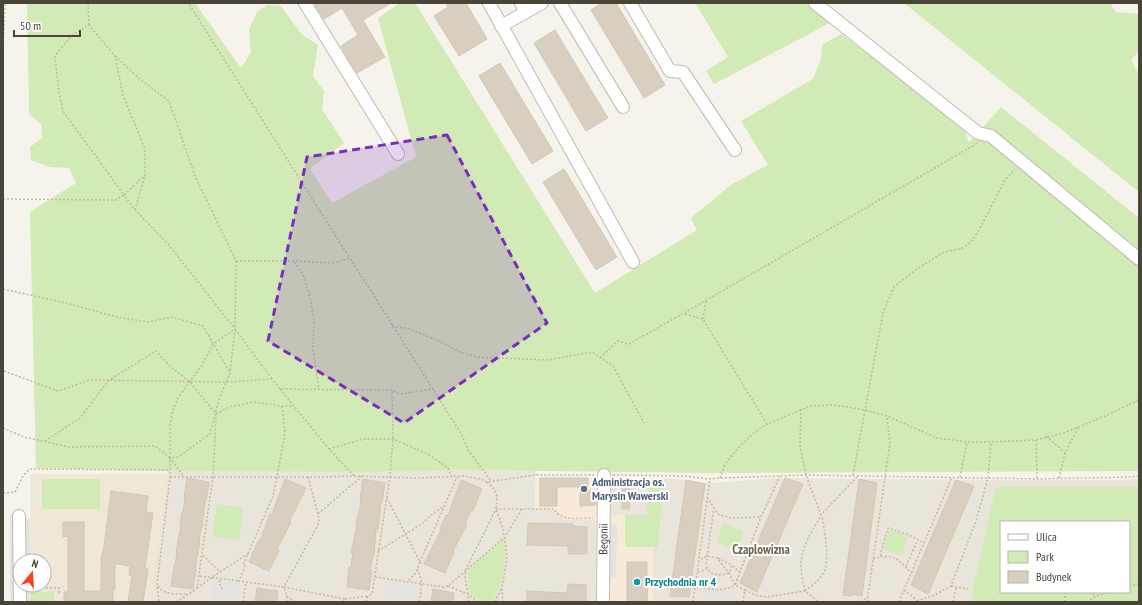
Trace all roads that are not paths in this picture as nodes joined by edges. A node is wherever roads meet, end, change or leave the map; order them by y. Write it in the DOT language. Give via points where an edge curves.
graph roads {
  1 [pos="305,3"];
  2 [pos="489,3"];
  3 [pos="542,3"];
  4 [pos="560,3"];
  5 [pos="630,3"];
  6 [pos="815,3"];
  7 [pos="523,7"];
  8 [pos="501,26"];
  9 [pos="623,107"];
  10 [pos="735,150"];
  11 [pos="398,154"];
  12 [pos="1139,260"];
  13 [pos="633,262"];
  14 [pos="604,475"];
  15 [pos="19,516"];
  16 [pos="20,602"];
  17 [pos="603,602"];
  1 -- 11 [label="street"];
  2 -- 8 [label="street"];
  3 -- 7 [label="street"];
  4 -- 9 [label="street"];
  5 -- 10 [label="street" via="670,71 683,72"];
  6 -- 12 [label="street" via="978,133 991,136"];
  7 -- 8 [label="street"];
  8 -- 13 [label="street"];
  14 -- 17 [label="street, Begonii"];
  15 -- 16 [label="street"];
}
